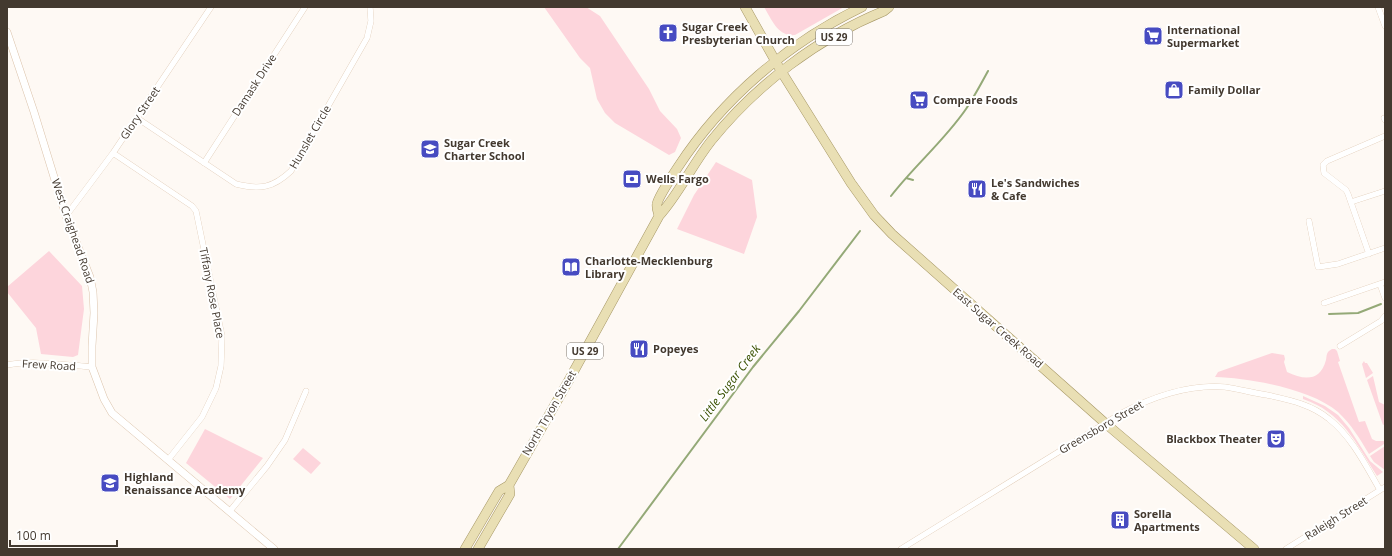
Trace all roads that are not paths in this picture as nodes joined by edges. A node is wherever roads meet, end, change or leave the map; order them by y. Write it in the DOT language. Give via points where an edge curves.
graph roads {
  1 [pos="210,7"];
  2 [pos="305,7"];
  3 [pos="370,7"];
  4 [pos="745,7"];
  5 [pos="862,7"];
  6 [pos="889,7"];
  7 [pos="1378,7"];
  8 [pos="1385,26"];
  9 [pos="7,32"];
  10 [pos="776,62"];
  11 [pos="781,72"];
  12 [pos="137,118"];
  13 [pos="1385,136"];
  14 [pos="113,153"];
  15 [pos="204,163"];
  16 [pos="1385,191"];
  17 [pos="1351,202"];
  18 [pos="66,216"];
  19 [pos="659,216"];
  20 [pos="1309,221"];
  21 [pos="1385,248"];
  22 [pos="1369,254"];
  23 [pos="1383,283"];
  24 [pos="1385,298"];
  25 [pos="1324,303"];
  26 [pos="1385,316"];
  27 [pos="1340,346"];
  28 [pos="7,365"];
  29 [pos="92,367"];
  30 [pos="306,391"];
  31 [pos="1105,422"];
  32 [pos="168,460"];
  33 [pos="509,485"];
  34 [pos="1383,489"];
  35 [pos="230,511"];
  36 [pos="274,549"];
  37 [pos="465,549"];
  38 [pos="478,549"];
  39 [pos="901,549"];
  40 [pos="1254,549"];
  41 [pos="1286,549"];
  1 -- 12 [label="street, Glory Street"];
  2 -- 15 [label="street, Damask Drive"];
  3 -- 15 [label="street, Hunslet Circle" via="371,21 367,38 291,171 281,181 252,188 236,184"];
  4 -- 10 [label="main road, East Sugar Creek Road"];
  5 -- 10 [label="main road, North Tryon Street / US 29" via="818,30"];
  6 -- 11 [label="main road, North Tryon Street / US 29" via="813,49"];
  7 -- 8 [label="street"];
  9 -- 18 [label="street, West Craighead Road"];
  10 -- 11 [label="main road, East Sugar Creek Road"];
  10 -- 19 [label="main road, North Tryon Street / US 29" via="741,90 698,138 674,172 657,203"];
  11 -- 19 [label="main road, North Tryon Street / US 29" via="744,105 711,141"];
  11 -- 31 [label="main road, East Sugar Creek Road" via="874,215 913,254"];
  12 -- 14 [label="street, Glory Street"];
  12 -- 15 [label="street, Hunslet Circle"];
  13 -- 17 [label="street" via="1327,161 1324,165 1324,173 1346,190"];
  14 -- 18 [label="street, Glory Street"];
  14 -- 32 [label="street, Tiffany Rose Place" via="196,211 222,336 220,372 209,406"];
  16 -- 17 [label="street"];
  17 -- 22 [label="street"];
  18 -- 29 [label="street, West Craighead Road" via="90,277 93,292"];
  19 -- 33 [label="main road, North Tryon Street / US 29"];
  20 -- 22 [label="street" via="1318,267 1338,264"];
  21 -- 22 [label="street"];
  23 -- 24 [label="street"];
  23 -- 25 [label="street"];
  26 -- 27 [label="street"];
  28 -- 29 [label="street, Frew Road" via="30,363"];
  29 -- 32 [label="street, West Craighead Road" via="112,413"];
  30 -- 35 [label="street" via="285,440"];
  31 -- 34 [label="street, Greensboro Street" via="1152,398 1190,389 1226,388 1289,400 1314,409 1340,428"];
  31 -- 39 [label="street, Greensboro Street"];
  31 -- 40 [label="main road, East Sugar Creek Road"];
  32 -- 35 [label="street, West Craighead Road"];
  33 -- 37 [label="main road, North Tryon Street / US 29" via="499,491"];
  33 -- 38 [label="main road, North Tryon Street / US 29" via="510,494"];
  34 -- 41 [label="street, Raleigh Street"];
  35 -- 36 [label="street, West Craighead Road"];
}
